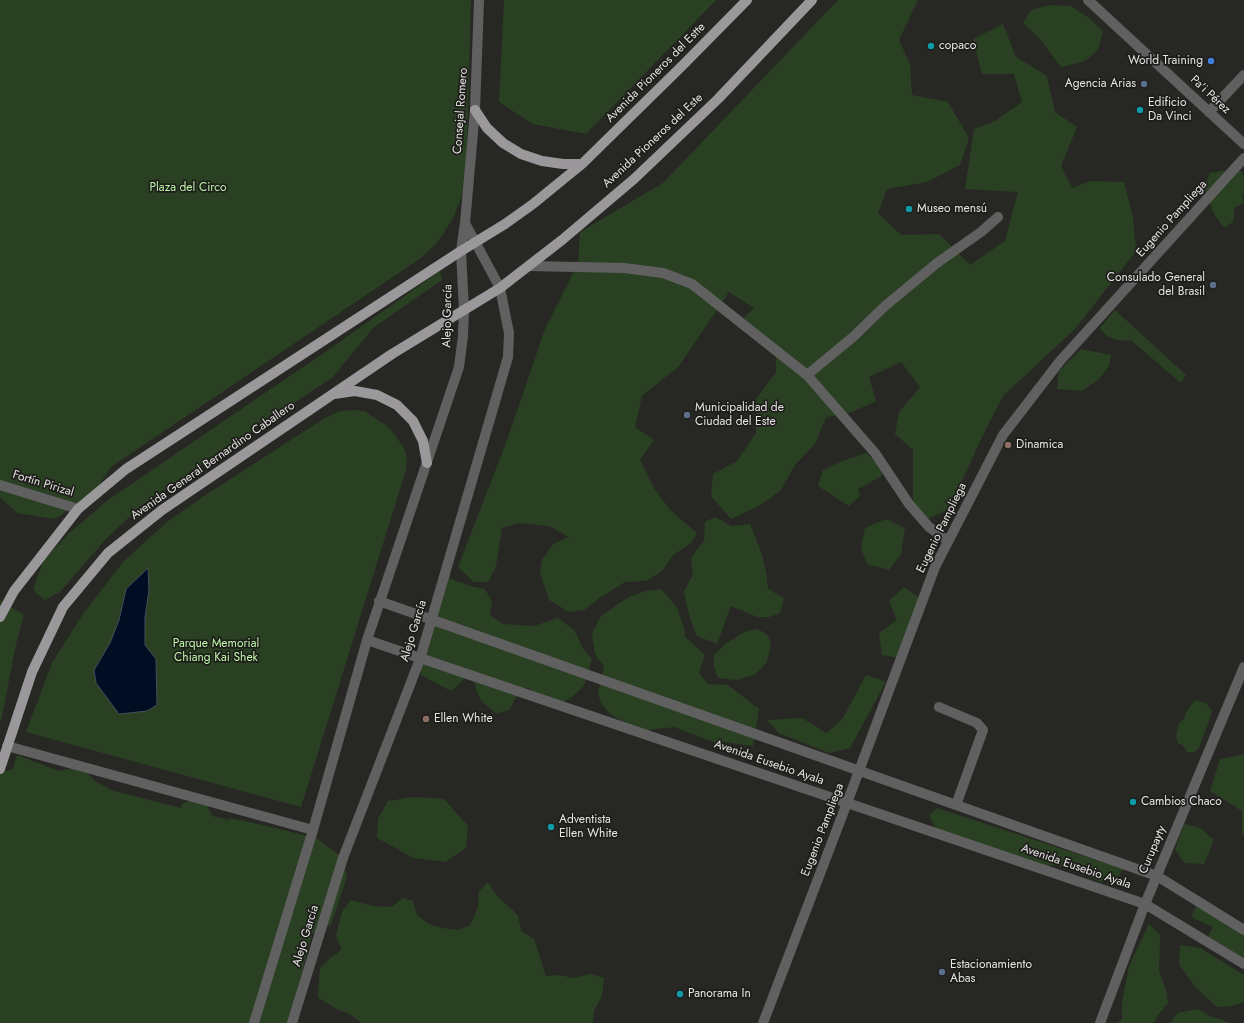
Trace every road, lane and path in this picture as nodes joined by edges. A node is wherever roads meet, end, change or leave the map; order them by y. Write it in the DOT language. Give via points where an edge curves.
graph roads {
  1 [pos="479,0"];
  2 [pos="747,0"];
  3 [pos="812,0"];
  4 [pos="1088,0"];
  5 [pos="1244,75"];
  6 [pos="475,110"];
  7 [pos="1209,112"];
  8 [pos="1244,144"];
  9 [pos="1244,158"];
  10 [pos="582,164"];
  11 [pos="998,217"];
  12 [pos="465,223"];
  13 [pos="475,243"];
  14 [pos="461,251"];
  15 [pos="529,266"];
  16 [pos="500,288"];
  17 [pos="464,310"];
  18 [pos="807,375"];
  19 [pos="332,394"];
  20 [pos="427,463"];
  21 [pos="0,485"];
  22 [pos="78,509"];
  23 [pos="948,541"];
  24 [pos="379,601"];
  25 [pos="0,617"];
  26 [pos="432,620"];
  27 [pos="366,640"];
  28 [pos="420,659"];
  29 [pos="1244,667"];
  30 [pos="939,707"];
  31 [pos="7,746"];
  32 [pos="0,769"];
  33 [pos="859,771"];
  34 [pos="847,803"];
  35 [pos="956,805"];
  36 [pos="312,830"];
  37 [pos="1157,876"];
  38 [pos="1145,904"];
  39 [pos="1244,930"];
  40 [pos="1244,964"];
  41 [pos="254,1023"];
  42 [pos="292,1023"];
  43 [pos="763,1023"];
  44 [pos="1100,1023"];
  1 -- 6 [label="street, Consejal Romero"];
  2 -- 10 [label="main road, Avenida Pioneros del Estte"];
  3 -- 15 [label="main road, Avenida Pioneros del Este" via="718,99 634,178"];
  4 -- 7 [label="street, Pa'i Pérez"];
  5 -- 7 [label="street"];
  6 -- 10 [label="main road" via="503,143 522,154 542,161"];
  6 -- 12 [label="street, Consejal Romero"];
  7 -- 8 [label="street, Pa'i Pérez"];
  9 -- 23 [label="street, Eugenio Pampliega" via="1060,361 1003,435"];
  10 -- 13 [label="main road" via="533,204"];
  11 -- 18 [label="street" via="885,306 853,337"];
  12 -- 13 [label="street"];
  12 -- 14 [label="street, Consejal Romero"];
  13 -- 14 [label="main road"];
  13 -- 16 [label="street, Alejo García"];
  14 -- 17 [label="street, Alejo García"];
  14 -- 22 [label="main road" via="126,469"];
  15 -- 16 [label="main road, Avenida Pioneros del Este"];
  15 -- 18 [label="street" via="624,268 664,273 692,284"];
  16 -- 17 [label="main road, Avenida General Bernardino Caballero"];
  16 -- 26 [label="street, Alejo García" via="509,333 508,357"];
  17 -- 19 [label="main road, Avenida General Bernardino Caballero"];
  17 -- 20 [label="street, Alejo García" via="459,367"];
  18 -- 23 [label="street" via="875,453 909,504 929,527"];
  19 -- 20 [label="main road" via="362,392 377,395 397,405 413,421 423,441"];
  19 -- 31 [label="main road, Avenida General Bernardino Caballero" via="162,510 108,553 63,607 32,672"];
  20 -- 24 [label="street, Alejo García"];
  21 -- 22 [label="street, Fortín Pirizal"];
  22 -- 25 [label="main road" via="14,591"];
  23 -- 33 [label="street, Eugenio Pampliega" via="935,567"];
  24 -- 26 [label="street, Avenida Eusebio Ayala"];
  24 -- 27 [label="street, Alejo García"];
  26 -- 28 [label="street, Alejo García"];
  26 -- 33 [label="street, Avenida Eusebio Ayala"];
  27 -- 28 [label="street, Avenida Eusebio Ayala"];
  27 -- 36 [label="street, Alejo García"];
  28 -- 34 [label="street, Avenida Eusebio Ayala"];
  28 -- 42 [label="street, Alejo García" via="343,858"];
  29 -- 37 [label="street, Curupayty"];
  30 -- 35 [label="street" via="977,723 983,730"];
  31 -- 32 [label="main road, Avenida General Bernardino Caballero"];
  31 -- 36 [label="street"];
  33 -- 34 [label="street, Eugenio Pampliega"];
  33 -- 35 [label="street, Avenida Eusebio Ayala"];
  34 -- 38 [label="street, Avenida Eusebio Ayala"];
  34 -- 43 [label="street, Eugenio Pampliega"];
  35 -- 37 [label="street, Avenida Eusebio Ayala"];
  36 -- 41 [label="street, Alejo García"];
  37 -- 38 [label="street, Curupayty"];
  37 -- 39 [label="street, Avenida Eusebio Ayala"];
  38 -- 40 [label="street, Avenida Eusebio Ayala"];
  38 -- 44 [label="street, Curupayty"];
}
